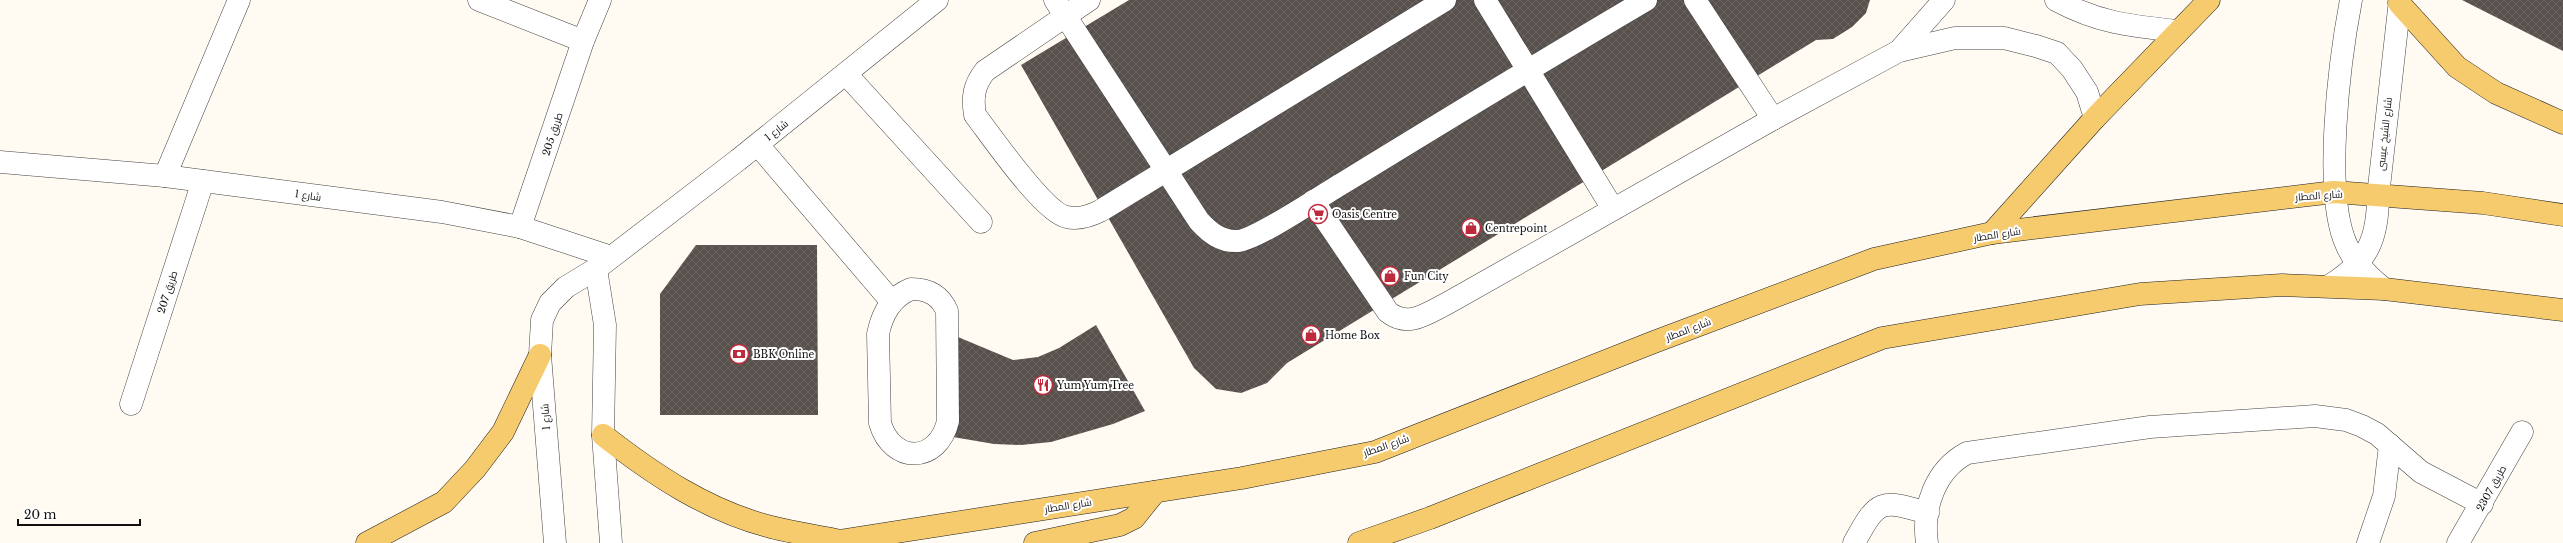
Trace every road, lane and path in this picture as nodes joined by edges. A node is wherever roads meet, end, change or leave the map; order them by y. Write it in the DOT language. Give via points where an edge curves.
graph roads {
  1 [pos="240,0"];
  2 [pos="479,0"];
  3 [pos="600,0"];
  4 [pos="937,0"];
  5 [pos="1088,0"];
  6 [pos="1445,0"];
  7 [pos="1485,0"];
  8 [pos="1646,0"];
  9 [pos="1695,0"];
  10 [pos="1944,0"];
  11 [pos="2056,0"];
  12 [pos="2209,0"];
  13 [pos="2350,0"];
  14 [pos="2399,1"];
  15 [pos="1060,7"];
  16 [pos="2178,31"];
  17 [pos="583,40"];
  18 [pos="1899,51"];
  19 [pos="1528,70"];
  20 [pos="846,74"];
  21 [pos="2095,118"];
  22 [pos="1773,119"];
  23 [pos="2563,123"];
  24 [pos="758,144"];
  25 [pos="0,162"];
  26 [pos="1166,171"];
  27 [pos="165,176"];
  28 [pos="203,181"];
  29 [pos="2334,192"];
  30 [pos="2378,196"];
  31 [pos="1313,201"];
  32 [pos="1613,209"];
  33 [pos="2563,215"];
  34 [pos="981,222"];
  35 [pos="520,227"];
  36 [pos="1992,233"];
  37 [pos="603,263"];
  38 [pos="2358,264"];
  39 [pos="2329,286"];
  40 [pos="2384,289"];
  41 [pos="892,302"];
  42 [pos="2563,310"];
  43 [pos="540,355"];
  44 [pos="132,404"];
  45 [pos="2522,432"];
  46 [pos="603,435"];
  47 [pos="2390,445"];
  48 [pos="1155,492"];
  49 [pos="2482,504"];
  50 [pos="1928,513"];
  51 [pos="833,542"];
  52 [pos="367,543"];
  53 [pos="555,543"];
  54 [pos="611,543"];
  55 [pos="1035,543"];
  56 [pos="1359,543"];
  57 [pos="1854,543"];
  58 [pos="1927,543"];
  59 [pos="2368,543"];
  60 [pos="2458,543"];
  1 -- 27 [label="street"];
  2 -- 17 [label="street"];
  3 -- 17 [label="street, طريق 205"];
  4 -- 20 [label="street, شارع 1"];
  5 -- 15 [label="street"];
  6 -- 26 [label="street"];
  7 -- 19 [label="street"];
  8 -- 19 [label="street"];
  9 -- 22 [label="street"];
  10 -- 18 [label="street"];
  11 -- 16 [label="street" via="2081,14 2115,24"];
  12 -- 16 [label="main road"];
  13 -- 29 [label="street" via="2336,121"];
  14 -- 23 [label="main road" via="2457,67 2496,93"];
  14 -- 30 [label="street, شارع الشيخ عيسى"];
  15 -- 26 [label="street"];
  15 -- 26 [label="street" via="985,71 974,91 975,115 1048,207 1067,217 1090,216"];
  16 -- 21 [label="main road"];
  17 -- 35 [label="street, طريق 205"];
  18 -- 21 [label="street" via="1954,38 2004,38 2057,53 2072,69 2087,92"];
  18 -- 22 [label="street"];
  19 -- 31 [label="street"];
  19 -- 32 [label="street"];
  20 -- 24 [label="street, شارع 1"];
  20 -- 34 [label="street"];
  21 -- 36 [label="main road"];
  22 -- 32 [label="street"];
  24 -- 37 [label="street, شارع 1"];
  24 -- 41 [label="street"];
  25 -- 27 [label="street, شارع 1"];
  26 -- 31 [label="street" via="1199,221 1210,233 1224,240 1238,241 1253,236"];
  27 -- 28 [label="street, شارع 1"];
  28 -- 35 [label="street, شارع 1" via="442,212"];
  28 -- 44 [label="street, طريق 207"];
  29 -- 30 [label="main road, شارع المطار"];
  29 -- 36 [label="main road, شارع المطار"];
  29 -- 38 [label="street" via="2344,239"];
  30 -- 33 [label="main road, شارع المطار" via="2483,204"];
  30 -- 38 [label="street, شارع الشيخ عيسى" via="2378,222 2374,238"];
  31 -- 32 [label="street" via="1388,312 1401,320 1410,321 1446,304"];
  35 -- 37 [label="street, شارع 1"];
  36 -- 48 [label="main road, شارع المطار" via="1874,259 1375,452"];
  37 -- 43 [label="street, شارع 1" via="566,287 550,303 542,320"];
  37 -- 46 [label="street"];
  38 -- 39 [label="street, شارع الشيخ عيسى"];
  38 -- 40 [label="street"];
  39 -- 40 [label="main road"];
  39 -- 56 [label="main road" via="2282,285 2140,294 1882,338 1430,518"];
  40 -- 42 [label="main road"];
  41 -- 41 [label="street" via="881,322 878,334 880,423 883,435 891,445 902,452 915,454 927,451 938,444 945,434 948,422 947,311 934,293 923,289 906,291"];
  43 -- 52 [label="main road" via="503,432 475,469 444,502"];
  43 -- 53 [label="street, شارع 1"];
  45 -- 49 [label="street, طريق 2307"];
  46 -- 51 [label="main road" via="651,472 703,502 770,527"];
  46 -- 54 [label="street"];
  47 -- 49 [label="street" via="2421,472"];
  47 -- 50 [label="street" via="2362,426 2346,420 2315,416 2150,427 1967,453 1945,468 1933,492"];
  47 -- 59 [label="street" via="2384,496"];
  48 -- 51 [label="main road, شارع المطار"];
  48 -- 55 [label="main road" via="1134,518 1120,525"];
  49 -- 60 [label="street, طريق 2307"];
  50 -- 57 [label="street" via="1898,504 1874,509"];
  50 -- 58 [label="street"];
}
